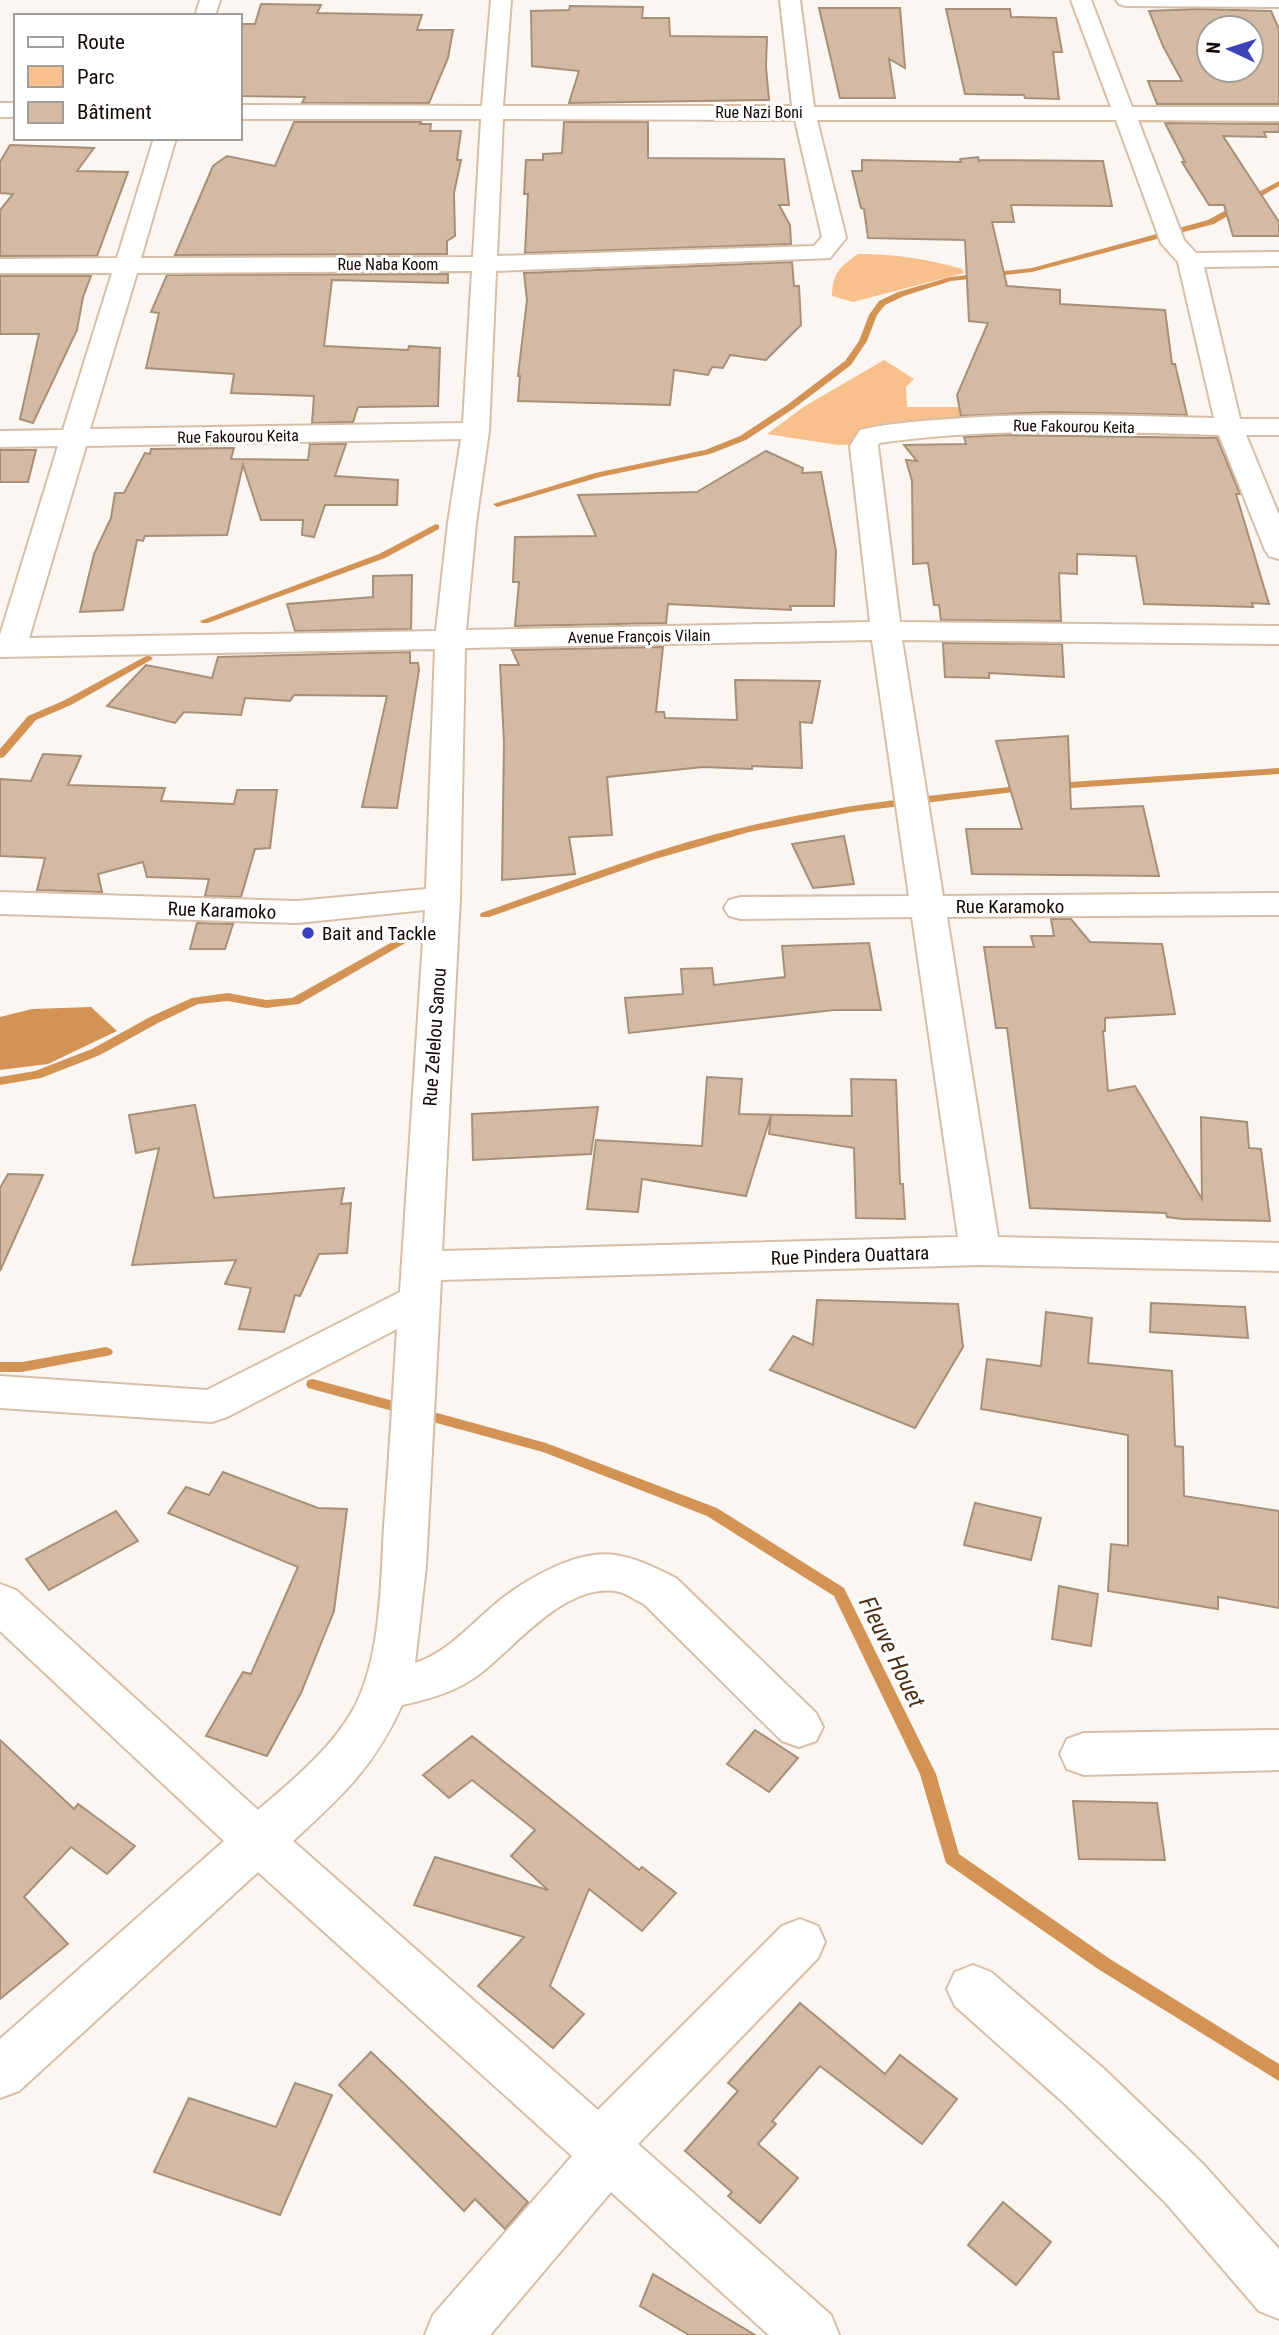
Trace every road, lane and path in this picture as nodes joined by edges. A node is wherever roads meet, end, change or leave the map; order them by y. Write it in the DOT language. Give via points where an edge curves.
graph roads {
  1 [pos="501,0"];
  2 [pos="790,0"];
  3 [pos="1081,0"];
  4 [pos="1126,0"];
  5 [pos="1279,1"];
  6 [pos="1124,111"];
  7 [pos="242,112"];
  8 [pos="804,112"];
  9 [pos="492,114"];
  10 [pos="1279,114"];
  11 [pos="164,140"];
  12 [pos="1182,251"];
  13 [pos="1279,259"];
  14 [pos="484,264"];
  15 [pos="0,266"];
  16 [pos="125,266"];
  17 [pos="1230,427"];
  18 [pos="1279,427"];
  19 [pos="476,431"];
  20 [pos="0,439"];
  21 [pos="76,439"];
  22 [pos="1279,550"];
  23 [pos="886,631"];
  24 [pos="1279,635"];
  25 [pos="450,641"];
  26 [pos="6,648"];
  27 [pos="443,898"];
  28 [pos="0,903"];
  29 [pos="1279,904"];
  30 [pos="928,906"];
  31 [pos="741,908"];
  32 [pos="980,1251"];
  33 [pos="1279,1257"];
  34 [pos="420,1283"];
  35 [pos="0,1392"];
  36 [pos="0,1603"];
  37 [pos="385,1690"];
  38 [pos="799,1727"];
  39 [pos="1279,1750"];
  40 [pos="1084,1754"];
  41 [pos="259,1842"];
  42 [pos="800,1942"];
  43 [pos="973,1989"];
  44 [pos="0,2073"];
  45 [pos="606,2149"];
  46 [pos="1279,2291"];
  47 [pos="453,2335"];
  48 [pos="811,2335"];
  1 -- 9 [label="street, Rue Zelelou Sanou"];
  2 -- 8 [label="street"];
  3 -- 6 [label="street"];
  4 -- 5 [label="street"];
  6 -- 8 [label="street, Rue Nazi Boni"];
  6 -- 10 [label="street, Rue Nazi Boni"];
  6 -- 12 [label="street" via="1163,218"];
  7 -- 9 [label="street, Rue Nazi Boni"];
  8 -- 9 [label="street, Rue Nazi Boni"];
  8 -- 14 [label="street, Rue Naba Koom" via="834,238 821,253"];
  9 -- 14 [label="street, Rue Zelelou Sanou"];
  11 -- 16 [label="street"];
  12 -- 13 [label="street"];
  12 -- 17 [label="street"];
  14 -- 16 [label="street, Rue Naba Koom"];
  14 -- 19 [label="street, Rue Zelelou Sanou"];
  15 -- 16 [label="street, Rue Naba Koom"];
  16 -- 21 [label="street"];
  17 -- 18 [label="street, Rue Fakourou Keita"];
  17 -- 22 [label="street"];
  17 -- 23 [label="street, Rue Fakourou Keita" via="1006,425 870,436 864,460"];
  19 -- 21 [label="street, Rue Fakourou Keita"];
  19 -- 25 [label="street, Rue Zelelou Sanou"];
  20 -- 21 [label="street, Rue Fakourou Keita"];
  21 -- 26 [label="street"];
  23 -- 24 [label="street, Avenue François Vilain"];
  23 -- 25 [label="street, Avenue François Vilain"];
  23 -- 30 [label="street"];
  25 -- 26 [label="street, Avenue François Vilain"];
  25 -- 27 [label="street, Rue Zelelou Sanou"];
  27 -- 28 [label="street, Rue Karamoko" via="297,912"];
  27 -- 34 [label="street, Rue Zelelou Sanou"];
  29 -- 30 [label="street, Rue Karamoko"];
  30 -- 31 [label="street, Rue Karamoko"];
  30 -- 32 [label="street"];
  32 -- 33 [label="street, Rue Pindera Ouattara"];
  32 -- 34 [label="street, Rue Pindera Ouattara"];
  34 -- 35 [label="street" via="212,1406"];
  34 -- 37 [label="street, Rue Zelelou Sanou" via="404,1566 396,1657"];
  36 -- 41 [label="street"];
  37 -- 38 [label="street" via="430,1679 464,1660 517,1611 568,1581 594,1573 615,1573 660,1591"];
  37 -- 41 [label="street, Rue Zelelou Sanou" via="359,1743"];
  39 -- 40 [label="street"];
  41 -- 44 [label="street, Rue Zelelou Sanou"];
  41 -- 45 [label="street"];
  42 -- 45 [label="street"];
  43 -- 46 [label="street" via="1084,2086 1184,2183"];
  45 -- 47 [label="street"];
  45 -- 48 [label="street"];
}
